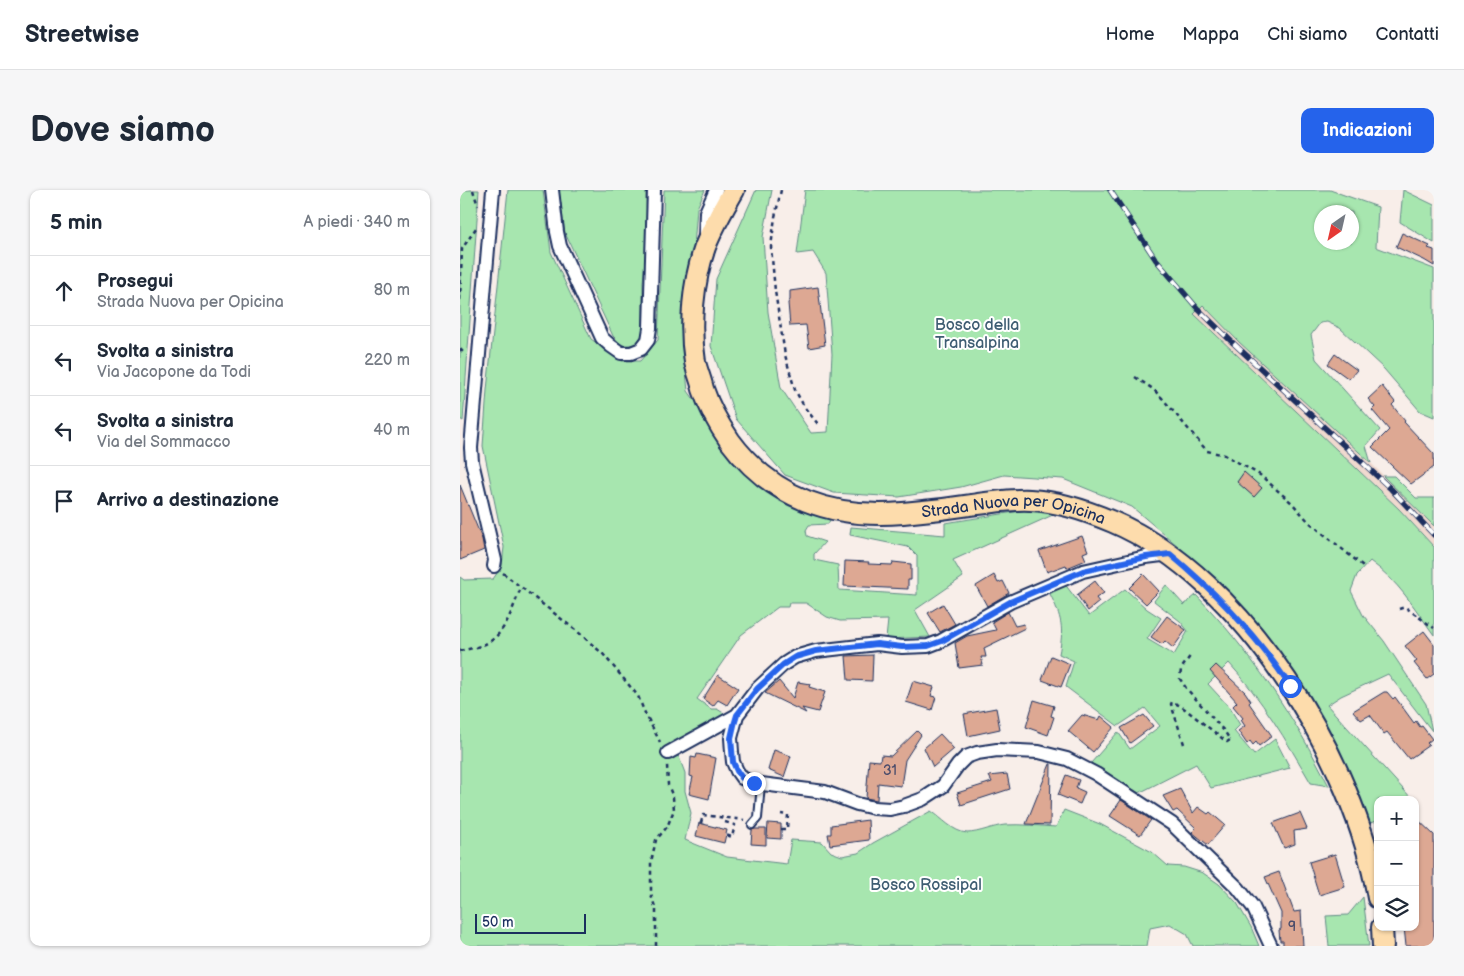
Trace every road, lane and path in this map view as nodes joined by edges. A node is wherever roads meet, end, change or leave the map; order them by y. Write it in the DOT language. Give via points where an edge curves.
graph roads {
  1 [pos="474,190"];
  2 [pos="493,190"];
  3 [pos="552,190"];
  4 [pos="654,190"];
  5 [pos="716,190"];
  6 [pos="734,190"];
  7 [pos="781,190"];
  8 [pos="478,209"];
  9 [pos="479,224"];
  10 [pos="704,249"];
  11 [pos="460,300"];
  12 [pos="1135,377"];
  13 [pos="818,424"];
  14 [pos="1170,554"];
  15 [pos="494,566"];
  16 [pos="1362,566"];
  17 [pos="521,588"];
  18 [pos="1399,609"];
  19 [pos="1434,628"];
  20 [pos="460,651"];
  21 [pos="1191,655"];
  22 [pos="737,715"];
  23 [pos="1184,744"];
  24 [pos="668,753"];
  25 [pos="761,784"];
  26 [pos="781,814"];
  27 [pos="725,822"];
  28 [pos="701,823"];
  29 [pos="751,823"];
  30 [pos="781,829"];
  31 [pos="726,835"];
  32 [pos="1375,886"];
  33 [pos="1382,931"];
  34 [pos="656,946"];
  35 [pos="1271,946"];
  36 [pos="1383,946"];
  1 -- 8 [label="path"];
  2 -- 15 [label="street" via="471,448 496,560"];
  3 -- 4 [label="street" via="560,246 602,338 621,353 641,349 648,340"];
  5 -- 10 [label="street" via="706,212"];
  6 -- 10 [label="main road, Strada Nuova per Opicina"];
  7 -- 13 [label="path" via="771,247 775,291 795,390 804,408"];
  9 -- 11 [label="path" via="462,249"];
  10 -- 14 [label="main road, Strada Nuova per Opicina" via="696,281 692,323 695,363 706,397 722,430 741,456 775,485 820,506 874,515 1009,500 1055,503 1120,525"];
  12 -- 16 [label="path" via="1162,398 1207,452 1225,455 1260,475"];
  14 -- 22 [label="street" via="1083,571 1010,602 928,646 877,644 816,651 795,657 757,689"];
  14 -- 32 [label="main road, Strada Nuova per Opicina" via="1198,577 1242,622 1276,664 1332,760 1364,840"];
  15 -- 17 [label="path"];
  17 -- 20 [label="path" via="498,635 484,645"];
  17 -- 24 [label="path" via="578,632 619,671 638,696"];
  18 -- 19 [label="path" via="1405,607"];
  21 -- 23 [label="path" via="1180,679 1230,740 1227,742 1172,702"];
  22 -- 24 [label="street"];
  22 -- 25 [label="street" via="731,738 733,762 742,778"];
  24 -- 34 [label="path" via="666,770 674,810 656,840 651,862"];
  25 -- 29 [label="lane" via="758,818"];
  25 -- 35 [label="street" via="825,792 857,804 890,809 923,799 942,786 966,757 977,753 997,750 1039,752 1067,759 1096,774 1184,834 1253,907"];
  26 -- 30 [label="path" via="788,815 787,829"];
  27 -- 31 [label="path" via="735,825 732,837"];
  28 -- 29 [label="path" via="704,815"];
  33 -- 36 [label="main road"];
}
